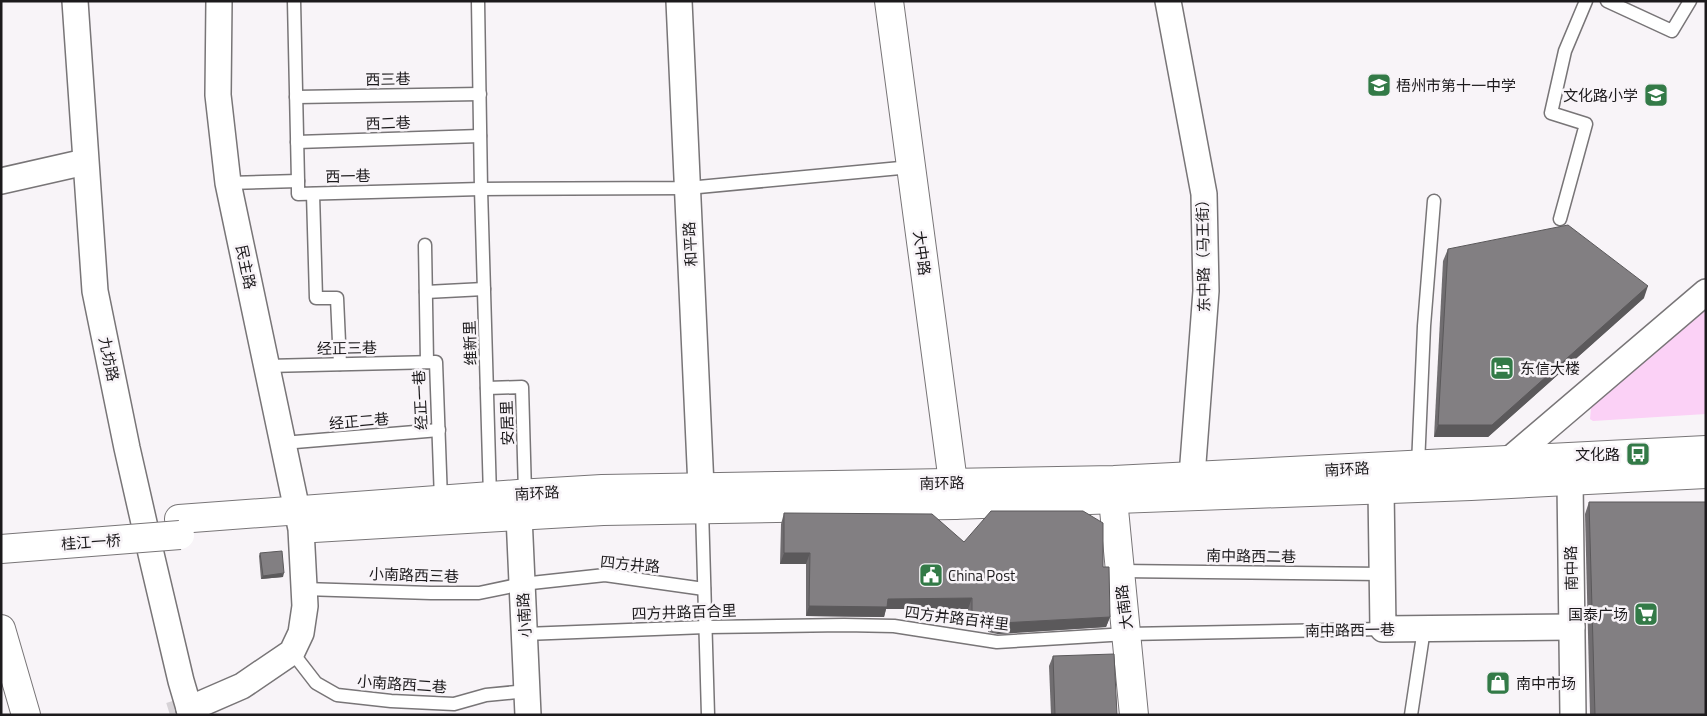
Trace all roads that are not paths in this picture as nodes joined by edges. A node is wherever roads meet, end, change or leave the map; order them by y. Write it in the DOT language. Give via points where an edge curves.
graph roads {
  1 [pos="75,1"];
  2 [pos="219,1"];
  3 [pos="294,1"];
  4 [pos="478,1"];
  5 [pos="679,1"];
  6 [pos="889,1"];
  7 [pos="1168,1"];
  8 [pos="1586,1"];
  9 [pos="1607,1"];
  10 [pos="1690,1"];
  11 [pos="480,94"];
  12 [pos="296,97"];
  13 [pos="480,136"];
  14 [pos="297,142"];
  15 [pos="85,162"];
  16 [pos="911,167"];
  17 [pos="1,180"];
  18 [pos="298,181"];
  19 [pos="228,183"];
  20 [pos="688,188"];
  21 [pos="481,189"];
  22 [pos="313,194"];
  23 [pos="1434,200"];
  24 [pos="1560,219"];
  25 [pos="424,245"];
  26 [pos="484,289"];
  27 [pos="426,292"];
  28 [pos="1706,292"];
  29 [pos="427,362"];
  30 [pos="340,364"];
  31 [pos="267,366"];
  32 [pos="487,388"];
  33 [pos="439,430"];
  34 [pos="283,443"];
  35 [pos="1706,450"];
  36 [pos="1509,460"];
  37 [pos="1418,465"];
  38 [pos="1706,474"];
  39 [pos="1192,476"];
  40 [pos="1570,481"];
  41 [pos="1381,489"];
  42 [pos="953,494"];
  43 [pos="490,496"];
  44 [pos="702,498"];
  45 [pos="1113,499"];
  46 [pos="441,500"];
  47 [pos="522,505"];
  48 [pos="299,519"];
  49 [pos="180,527"];
  50 [pos="1,533"];
  51 [pos="1,549"];
  52 [pos="1120,571"];
  53 [pos="1383,574"];
  54 [pos="522,584"];
  55 [pos="304,589"];
  56 [pos="704,589"];
  57 [pos="844,625"];
  58 [pos="1572,627"];
  59 [pos="706,628"];
  60 [pos="1,629"];
  61 [pos="1383,629"];
  62 [pos="1424,629"];
  63 [pos="525,634"];
  64 [pos="1127,634"];
  65 [pos="292,652"];
  66 [pos="527,703"];
  67 [pos="190,712"];
  68 [pos="26,715"];
  69 [pos="708,715"];
  70 [pos="1134,715"];
  71 [pos="1411,715"];
  72 [pos="1573,715"];
  1 -- 15 [label="street, 九坊路"];
  2 -- 19 [label="street, 民主路" via="218,95"];
  3 -- 12 [label="lane"];
  4 -- 11 [label="lane, 维新里"];
  5 -- 20 [label="street, 和平路"];
  6 -- 16 [label="main road, 大中路"];
  7 -- 39 [label="street, 东中路（马王街）" via="1204,194 1206,291"];
  8 -- 24 [label="lane" via="1566,51 1551,113 1586,124"];
  9 -- 10 [label="lane" via="1672,31"];
  11 -- 12 [label="lane, 西三巷"];
  11 -- 13 [label="lane, 维新里"];
  12 -- 14 [label="lane"];
  13 -- 14 [label="lane, 西二巷"];
  13 -- 21 [label="lane, 维新里"];
  14 -- 18 [label="lane"];
  15 -- 17 [label="street"];
  15 -- 67 [label="street, 九坊路" via="95,291 156,577"];
  16 -- 20 [label="lane, 西一巷"];
  16 -- 42 [label="main road, 大中路"];
  18 -- 19 [label="lane"];
  18 -- 22 [label="lane, 西一巷" via="298,194"];
  19 -- 31 [label="street, 民主路"];
  20 -- 21 [label="lane, 西一巷"];
  20 -- 44 [label="street, 和平路"];
  21 -- 22 [label="lane, 西一巷"];
  21 -- 26 [label="lane, 维新里"];
  22 -- 30 [label="lane" via="316,298 337,298"];
  23 -- 37 [label="lane"];
  25 -- 27 [label="lane, 经正一巷"];
  26 -- 27 [label="lane"];
  26 -- 32 [label="lane, 维新里"];
  27 -- 29 [label="lane, 经正一巷"];
  28 -- 36 [label="street"];
  29 -- 30 [label="lane, 经正三巷"];
  29 -- 33 [label="lane, 经正一巷" via="436,362"];
  30 -- 31 [label="lane, 经正三巷"];
  31 -- 34 [label="street, 民主路"];
  32 -- 43 [label="lane, 维新里"];
  32 -- 47 [label="lane, 安居里" via="522,387"];
  33 -- 34 [label="lane, 经正二巷"];
  33 -- 46 [label="lane, 经正一巷"];
  34 -- 48 [label="street, 民主路"];
  35 -- 36 [label="main road, 南环路"];
  36 -- 37 [label="main road, 南环路"];
  37 -- 39 [label="main road, 南环路"];
  38 -- 40 [label="main road, 南环路"];
  39 -- 42 [label="main road, 南环路"];
  40 -- 41 [label="main road, 南环路"];
  40 -- 58 [label="street, 南中路"];
  41 -- 45 [label="main road, 南环路"];
  41 -- 53 [label="street"];
  42 -- 44 [label="main road, 南环路"];
  42 -- 45 [label="main road, 南环路"];
  43 -- 46 [label="main road, 南环路"];
  43 -- 47 [label="main road, 南环路"];
  44 -- 47 [label="main road, 南环路" via="603,511"];
  44 -- 56 [label="lane"];
  45 -- 52 [label="main road, 大南路"];
  46 -- 48 [label="main road, 南环路"];
  47 -- 48 [label="main road, 南环路"];
  47 -- 54 [label="street, 小南路"];
  48 -- 49 [label="main road, 南环路"];
  48 -- 55 [label="street, 民主路"];
  49 -- 50 [label="main road, 桂江一桥"];
  49 -- 51 [label="main road, 桂江一桥, bridge"];
  52 -- 53 [label="lane, 南中路西二巷"];
  52 -- 64 [label="main road, 大南路"];
  53 -- 61 [label="street"];
  54 -- 55 [label="lane, 小南路西三巷" via="479,593"];
  54 -- 56 [label="lane, 四方井路" via="605,575"];
  54 -- 63 [label="street, 小南路"];
  55 -- 65 [label="street, 民主路" via="304,619"];
  56 -- 59 [label="lane"];
  57 -- 59 [label="lane, 四方井路百合里"];
  57 -- 64 [label="lane, 四方井路百祥里" via="894,626 997,642"];
  58 -- 62 [label="street, 南中路西一巷"];
  58 -- 72 [label="street, 南中路"];
  59 -- 63 [label="lane, 四方井路百合里"];
  59 -- 69 [label="lane"];
  60 -- 68 [label="main road"];
  61 -- 62 [label="street, 南中路西一巷"];
  61 -- 64 [label="lane, 南中路西一巷"];
  62 -- 71 [label="lane"];
  63 -- 66 [label="street, 小南路"];
  64 -- 70 [label="main road, 大南路"];
  65 -- 66 [label="lane, 小南路西二巷" via="316,683 337,695 454,704 486,695"];
  65 -- 67 [label="street" via="242,686"];
}
